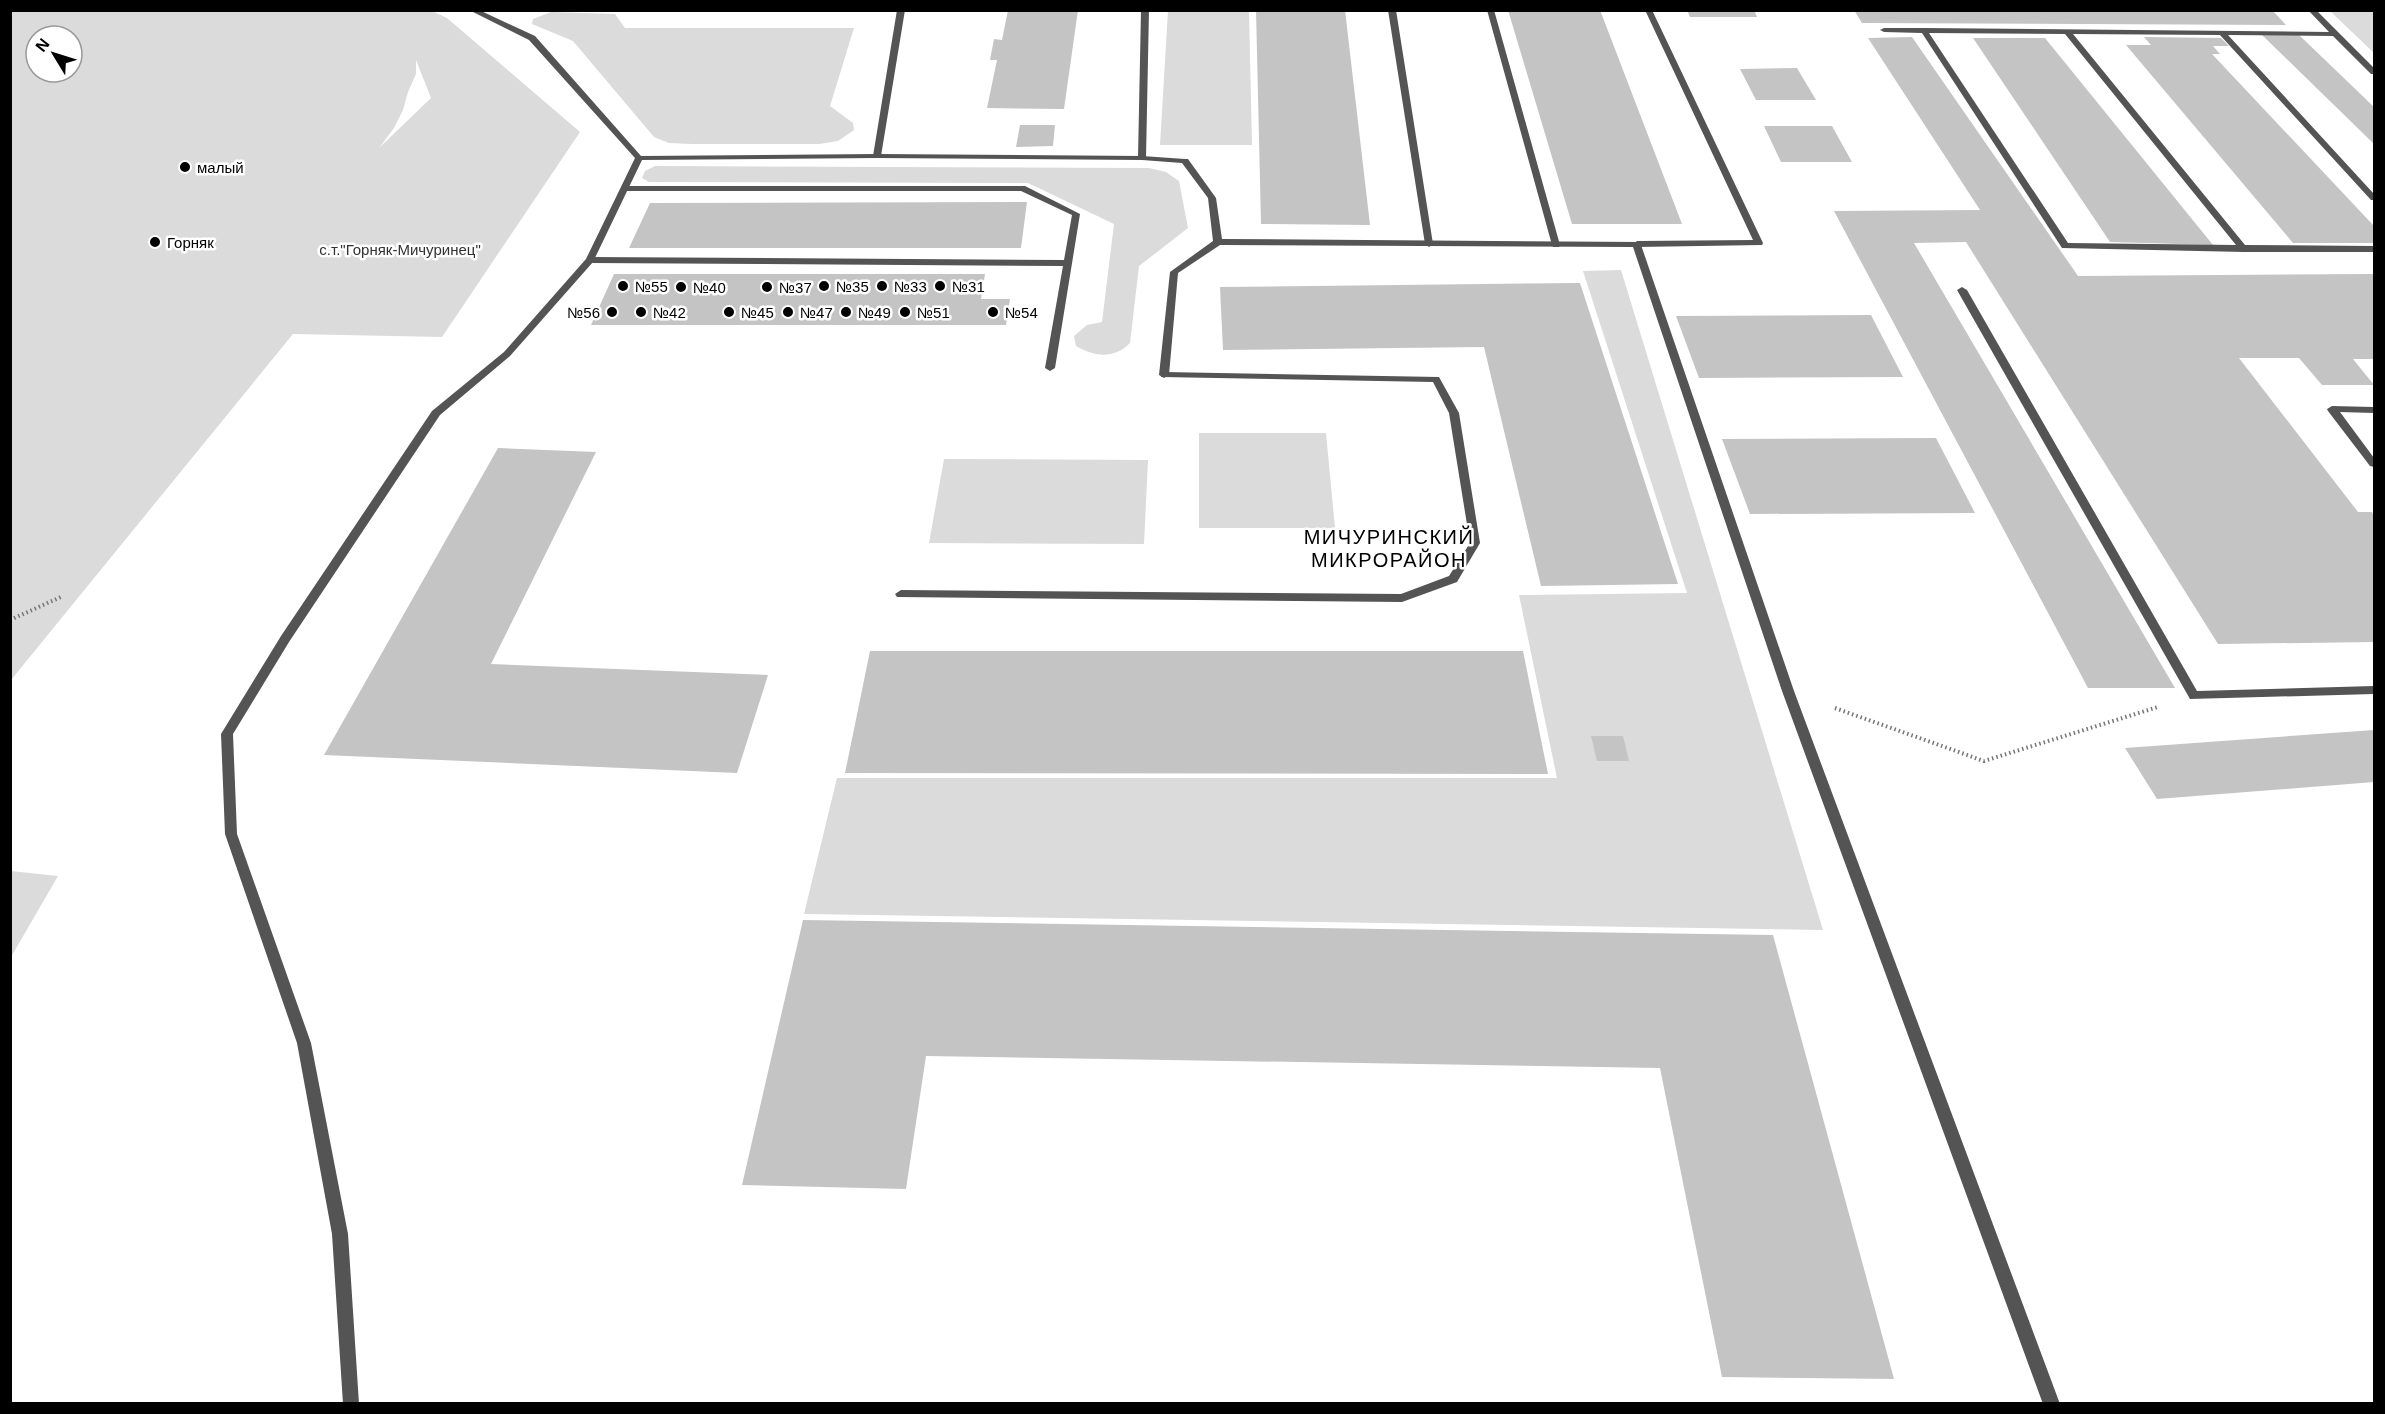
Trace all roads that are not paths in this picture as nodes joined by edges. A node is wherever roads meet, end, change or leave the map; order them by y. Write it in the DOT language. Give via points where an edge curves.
graph roads {
  1 [pos="472,10"];
  2 [pos="901,10"];
  3 [pos="1145,10"];
  4 [pos="1392,10"];
  5 [pos="1490,10"];
  6 [pos="1648,10"];
  7 [pos="2311,10"];
  8 [pos="1884,30"];
  9 [pos="1924,30"];
  10 [pos="2068,33"];
  11 [pos="2222,33"];
  12 [pos="2335,34"];
  13 [pos="2374,72"];
  14 [pos="877,156"];
  15 [pos="639,158"];
  16 [pos="1142,158"];
  17 [pos="624,189"];
  18 [pos="2374,198"];
  19 [pos="1218,242"];
  20 [pos="1429,244"];
  21 [pos="1637,244"];
  22 [pos="1556,245"];
  23 [pos="2244,249"];
  24 [pos="2374,249"];
  25 [pos="590,260"];
  26 [pos="1068,262"];
  27 [pos="1962,290"];
  28 [pos="1050,368"];
  29 [pos="2374,410"];
  30 [pos="2374,464"];
  31 [pos="901,594"];
  32 [pos="2374,690"];
  33 [pos="351,1404"];
  34 [pos="2052,1404"];
  1 -- 15 [label="street" via="532,38"];
  2 -- 14 [label="street"];
  3 -- 16 [label="street"];
  4 -- 20 [label="street"];
  5 -- 22 [label="street"];
  6 -- 21 [label="street" via="1759,243"];
  7 -- 12 [label="street"];
  8 -- 9 [label="street"];
  9 -- 10 [label="street"];
  9 -- 23 [label="street" via="2065,246"];
  10 -- 11 [label="street"];
  10 -- 23 [label="street"];
  11 -- 12 [label="street"];
  11 -- 18 [label="street"];
  12 -- 13 [label="street"];
  14 -- 15 [label="street"];
  14 -- 16 [label="street"];
  15 -- 17 [label="street"];
  16 -- 19 [label="street" via="1185,161 1212,198"];
  17 -- 25 [label="street"];
  17 -- 26 [label="street" via="1022,188 1076,214"];
  19 -- 20 [label="street"];
  19 -- 31 [label="street" via="1174,272 1164,375 1436,379 1454,412 1476,543 1453,579 1402,598"];
  20 -- 22 [label="street"];
  21 -- 22 [label="street"];
  21 -- 34 [label="street" via="1788,691"];
  23 -- 24 [label="street"];
  25 -- 26 [label="street"];
  25 -- 33 [label="street" via="507,354 436,413 285,639 227,734 231,834 304,1043 340,1234"];
  26 -- 28 [label="street"];
  27 -- 32 [label="street" via="2194,696"];
  29 -- 30 [label="street" via="2332,409"];
}
